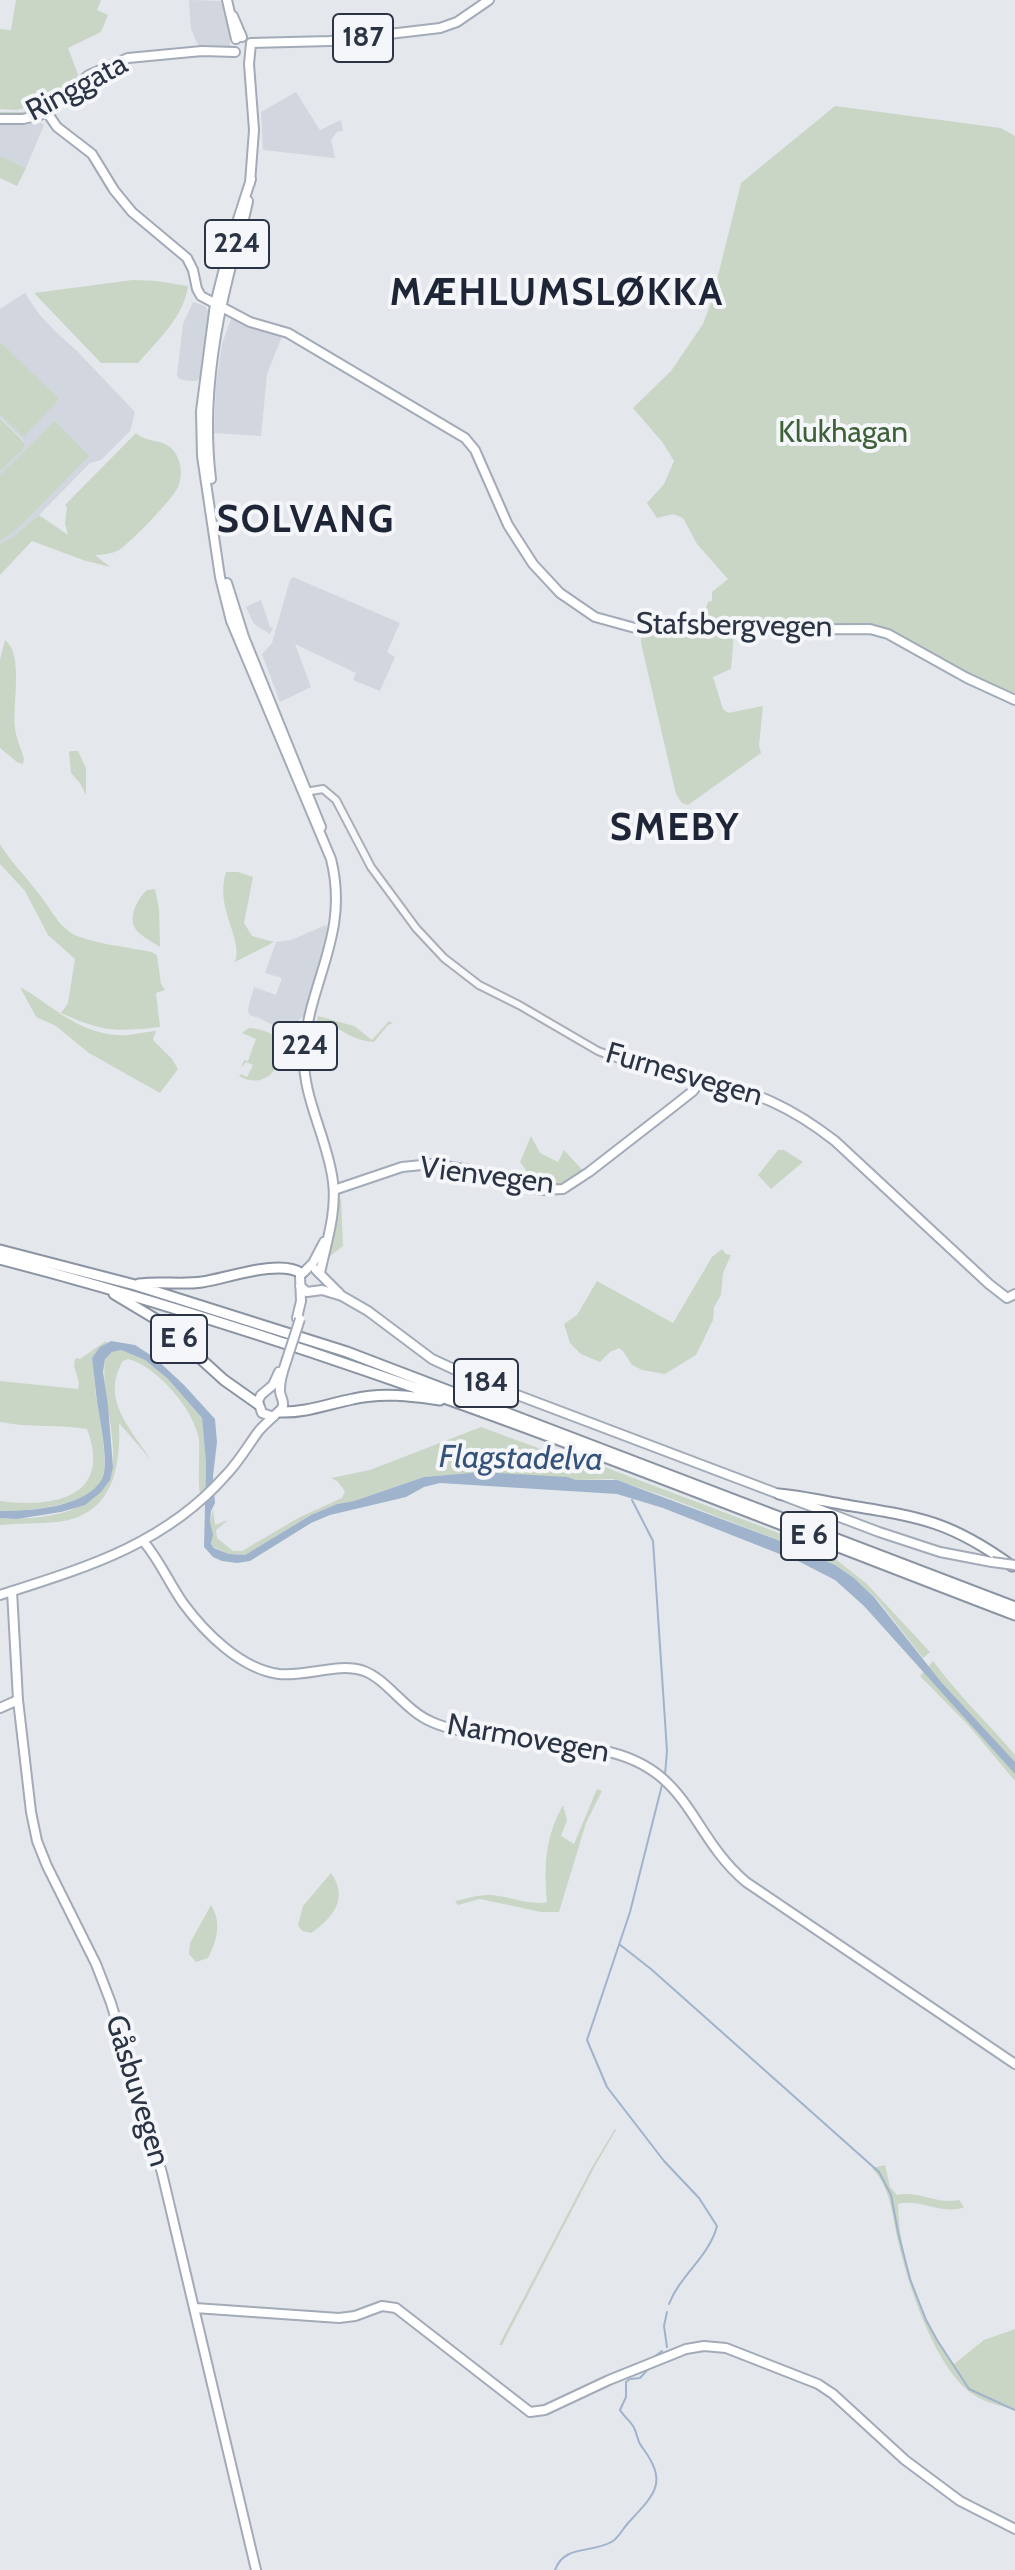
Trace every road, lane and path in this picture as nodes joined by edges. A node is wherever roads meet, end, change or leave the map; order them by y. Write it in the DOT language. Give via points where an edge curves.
graph roads {
  1 [pos="227,0"];
  2 [pos="489,0"];
  3 [pos="242,47"];
  4 [pos="46,111"];
  5 [pos="0,119"];
  6 [pos="218,306"];
  7 [pos="1015,700"];
  8 [pos="304,792"];
  9 [pos="702,1079"];
  10 [pos="334,1190"];
  11 [pos="328,1235"];
  12 [pos="0,1250"];
  13 [pos="0,1259"];
  14 [pos="305,1271"];
  15 [pos="321,1276"];
  16 [pos="93,1283"];
  17 [pos="135,1285"];
  18 [pos="300,1286"];
  19 [pos="315,1291"];
  20 [pos="342,1296"];
  21 [pos="1011,1296"];
  22 [pos="299,1318"];
  23 [pos="285,1358"];
  24 [pos="267,1391"];
  25 [pos="280,1395"];
  26 [pos="451,1399"];
  27 [pos="259,1407"];
  28 [pos="275,1414"];
  29 [pos="256,1435"];
  30 [pos="779,1494"];
  31 [pos="148,1539"];
  32 [pos="1015,1567"];
  33 [pos="6,1593"];
  34 [pos="1015,1607"];
  35 [pos="1015,1615"];
  36 [pos="18,1700"];
  37 [pos="0,1708"];
  38 [pos="1015,2064"];
  39 [pos="195,2308"];
  40 [pos="1015,2529"];
  41 [pos="256,2570"];
  1 -- 3 [label="main road, 224"];
  2 -- 3 [label="main road, Ringgata / 187" via="440,28"];
  3 -- 4 [label="main road, Ringgata / 187" via="112,63 81,80"];
  3 -- 6 [label="main road, 224" via="254,130 251,179"];
  4 -- 5 [label="main road, Ringgata / 187"];
  4 -- 6 [label="main road" via="55,125 89,150 132,212 187,258 199,293"];
  6 -- 7 [label="main road, Stafsbergvegen" via="304,342 458,433 477,455 508,525 533,564 560,593 595,617 654,630 870,629"];
  6 -- 8 [label="main road, 224" via="200,424 220,577 231,621"];
  8 -- 9 [label="street, Furnesvegen" via="323,789 336,800 371,867 424,938 459,972 598,1051"];
  8 -- 10 [label="main road, 224" via="331,859 337,893 335,928 309,1020 304,1066"];
  9 -- 10 [label="main road, Vienvegen" via="648,1127 558,1190 432,1164 402,1167"];
  9 -- 21 [label="main road, Furnesvegen" via="781,1104 822,1130"];
  10 -- 11 [label="main road, 224"];
  11 -- 14 [label="main road, 224"];
  11 -- 15 [label="main road, 224"];
  12 -- 17 [label="highway, E 6"];
  13 -- 16 [label="highway, E 6"];
  14 -- 15 [label="main road"];
  14 -- 17 [label="highway, E 6" via="273,1269 199,1283"];
  14 -- 18 [label="main road, 224"];
  15 -- 19 [label="main road, 224"];
  15 -- 20 [label="main road, 184"];
  16 -- 26 [label="highway, E 6"];
  16 -- 27 [label="highway, E 6" via="149,1314"];
  17 -- 34 [label="highway, E 6" via="388,1366"];
  18 -- 19 [label="main road"];
  18 -- 22 [label="main road, 224"];
  19 -- 20 [label="main road, 184"];
  19 -- 22 [label="main road, 224"];
  20 -- 30 [label="main road, 184" via="457,1371"];
  22 -- 23 [label="main road, 224, bridge"];
  23 -- 24 [label="main road, 224"];
  23 -- 25 [label="main road, 224"];
  24 -- 25 [label="main road"];
  24 -- 27 [label="main road, 224"];
  25 -- 28 [label="main road, 224" via="283,1403"];
  26 -- 28 [label="highway, E 6" via="373,1396"];
  26 -- 35 [label="highway, E 6"];
  27 -- 28 [label="main road"];
  27 -- 29 [label="main road, 224"];
  28 -- 29 [label="main road, 224"];
  29 -- 31 [label="main road, 224" via="218,1484"];
  30 -- 32 [label="main road, 184, bridge" via="940,1552"];
  30 -- 32 [label="highway, E 6" via="935,1521"];
  31 -- 33 [label="main road, 224"];
  31 -- 38 [label="main road, Narmovegen" via="182,1602 233,1653 260,1669 286,1674 361,1670 416,1714 439,1725 613,1752 639,1762 668,1784 746,1882"];
  33 -- 36 [label="main road, Gåsbuvegen" via="13,1619"];
  36 -- 37 [label="main road"];
  36 -- 39 [label="main road, Gåsbuvegen" via="37,1841 115,2016 154,2142"];
  39 -- 40 [label="main road" via="322,2318 396,2308 530,2412 686,2349 726,2348 828,2390 905,2460 960,2501"];
  39 -- 41 [label="main road, Gåsbuvegen"];
}
